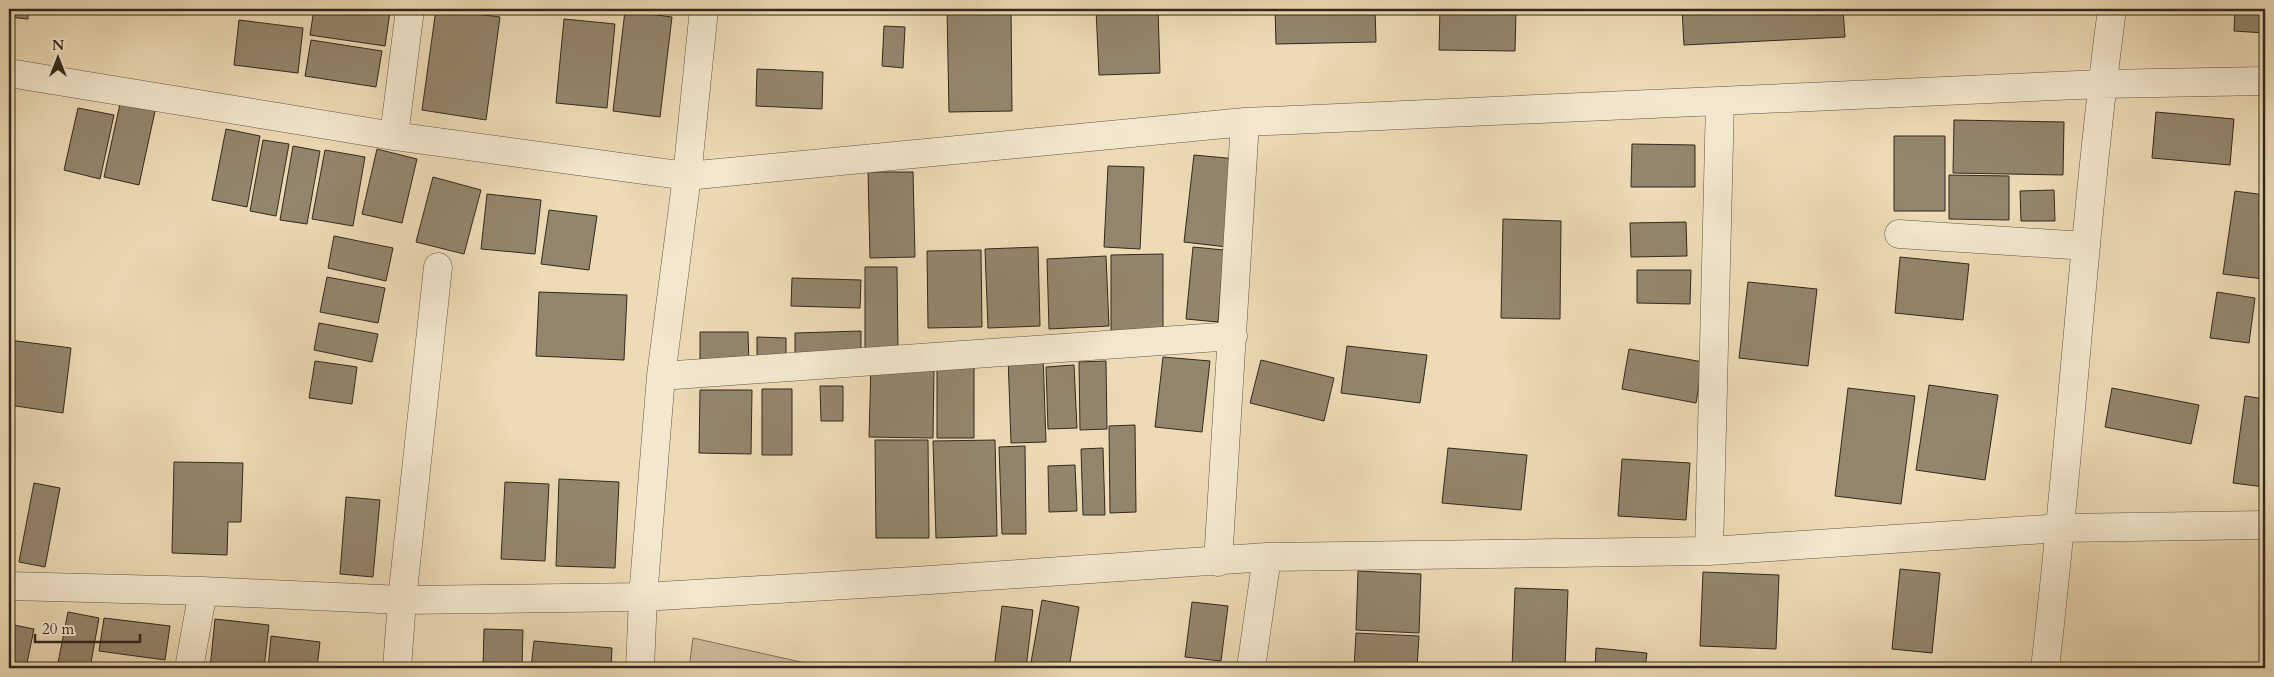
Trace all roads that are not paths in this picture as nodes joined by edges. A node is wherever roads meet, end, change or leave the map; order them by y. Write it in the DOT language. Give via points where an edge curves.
graph roads {
  1 [pos="410,9"];
  2 [pos="704,9"];
  3 [pos="2112,9"];
  4 [pos="9,73"];
  5 [pos="2265,81"];
  6 [pos="2102,84"];
  7 [pos="1720,101"];
  8 [pos="1245,122"];
  9 [pos="394,136"];
  10 [pos="687,176"];
  11 [pos="1899,234"];
  12 [pos="2086,246"];
  13 [pos="438,267"];
  14 [pos="1233,336"];
  15 [pos="661,376"];
  16 [pos="2265,525"];
  17 [pos="2062,528"];
  18 [pos="1709,551"];
  19 [pos="1266,558"];
  20 [pos="1218,562"];
  21 [pos="9,586"];
  22 [pos="203,591"];
  23 [pos="643,597"];
  24 [pos="402,600"];
  25 [pos="189,668"];
  26 [pos="397,668"];
  27 [pos="640,668"];
  28 [pos="1251,668"];
  29 [pos="2045,668"];
  1 -- 9 [label="street"];
  2 -- 10 [label="street"];
  3 -- 6 [label="street"];
  4 -- 9 [label="street"];
  5 -- 6 [label="street"];
  6 -- 7 [label="street"];
  6 -- 12 [label="street"];
  7 -- 8 [label="street"];
  7 -- 18 [label="street"];
  8 -- 10 [label="street"];
  8 -- 14 [label="street"];
  9 -- 10 [label="street"];
  10 -- 15 [label="street"];
  11 -- 12 [label="street"];
  12 -- 17 [label="street"];
  13 -- 24 [label="street"];
  14 -- 15 [label="street"];
  14 -- 20 [label="street"];
  15 -- 23 [label="street"];
  16 -- 17 [label="street"];
  17 -- 18 [label="street"];
  17 -- 29 [label="street"];
  18 -- 19 [label="street"];
  19 -- 20 [label="street"];
  19 -- 28 [label="street"];
  20 -- 23 [label="street"];
  21 -- 22 [label="street"];
  22 -- 24 [label="street"];
  22 -- 25 [label="street"];
  23 -- 24 [label="street"];
  23 -- 27 [label="street"];
  24 -- 26 [label="street"];
}
